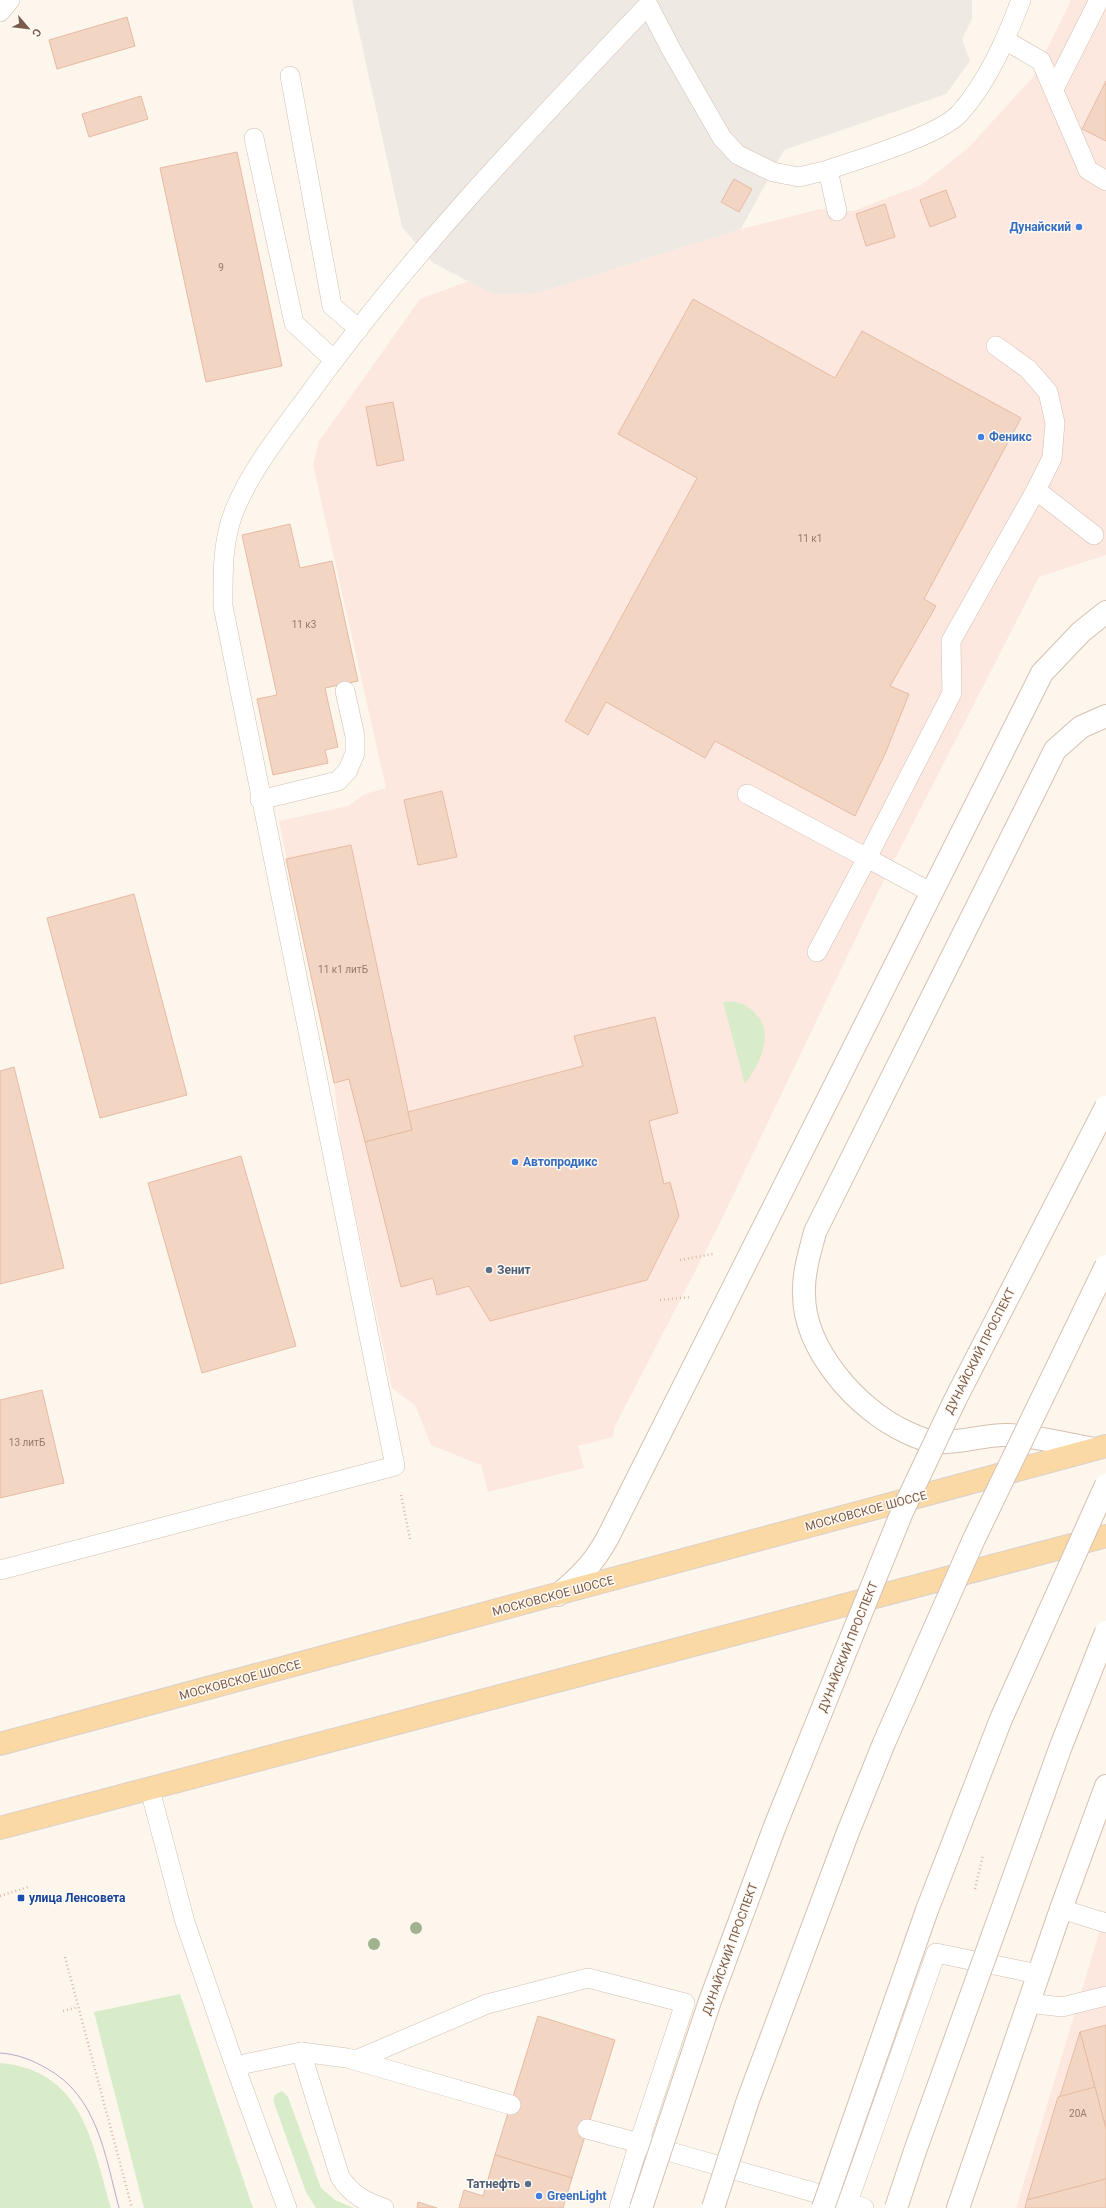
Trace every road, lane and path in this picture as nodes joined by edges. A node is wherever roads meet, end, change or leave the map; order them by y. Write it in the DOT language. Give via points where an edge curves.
graph roads {
  1 [pos="10,0"];
  2 [pos="1021,0"];
  3 [pos="1099,0"];
  4 [pos="651,2"];
  5 [pos="0,12"];
  6 [pos="1006,40"];
  7 [pos="290,76"];
  8 [pos="1054,89"];
  9 [pos="254,138"];
  10 [pos="828,170"];
  11 [pos="1106,181"];
  12 [pos="838,211"];
  13 [pos="359,329"];
  14 [pos="996,346"];
  15 [pos="334,360"];
  16 [pos="1036,490"];
  17 [pos="1094,535"];
  18 [pos="1106,612"];
  19 [pos="345,691"];
  20 [pos="1106,716"];
  21 [pos="747,794"];
  22 [pos="260,800"];
  23 [pos="867,858"];
  24 [pos="932,893"];
  25 [pos="817,952"];
  26 [pos="1106,1107"];
  27 [pos="713,1254"];
  28 [pos="680,1260"];
  29 [pos="1106,1266"];
  30 [pos="691,1297"];
  31 [pos="660,1300"];
  32 [pos="1100,1448"];
  33 [pos="395,1466"];
  34 [pos="1106,1485"];
  35 [pos="1106,1536"];
  36 [pos="410,1539"];
  37 [pos="0,1570"];
  38 [pos="558,1595"];
  39 [pos="1106,1632"];
  40 [pos="0,1744"];
  41 [pos="1106,1786"];
  42 [pos="150,1790"];
  43 [pos="0,1828"];
  44 [pos="28,1887"];
  45 [pos="0,1896"];
  46 [pos="1061,1909"];
  47 [pos="1106,1923"];
  48 [pos="65,1956"];
  49 [pos="1038,1974"];
  50 [pos="1106,1996"];
  51 [pos="1028,2003"];
  52 [pos="78,2007"];
  53 [pos="63,2011"];
  54 [pos="301,2052"];
  55 [pos="356,2060"];
  56 [pos="235,2066"];
  57 [pos="511,2105"];
  58 [pos="588,2128"];
  59 [pos="639,2143"];
  60 [pos="856,2205"];
  61 [pos="132,2208"];
  62 [pos="287,2208"];
  63 [pos="384,2208"];
  64 [pos="619,2208"];
  65 [pos="641,2208"];
  66 [pos="712,2208"];
  67 [pos="823,2208"];
  68 [pos="896,2208"];
  69 [pos="958,2208"];
  1 -- 5 [label="lane"];
  2 -- 6 [label="lane"];
  3 -- 8 [label="lane"];
  4 -- 10 [label="lane" via="672,51 722,138 738,155 772,172 799,176"];
  4 -- 13 [label="lane" via="517,144 422,251"];
  6 -- 8 [label="lane" via="1042,61"];
  6 -- 10 [label="lane" via="985,77 958,115 927,134"];
  7 -- 13 [label="lane" via="332,306"];
  8 -- 11 [label="lane" via="1088,170"];
  9 -- 15 [label="lane" via="294,323"];
  10 -- 12 [label="lane"];
  13 -- 15 [label="lane"];
  14 -- 16 [label="lane" via="1028,369 1048,392 1055,423 1052,458"];
  15 -- 22 [label="lane" via="257,466 234,510 222,559 223,606"];
  16 -- 17 [label="lane"];
  16 -- 23 [label="lane" via="951,641 952,693"];
  18 -- 24 [label="main road" via="1081,632 1042,673"];
  19 -- 22 [label="lane" via="355,736 355,753 348,770 338,781"];
  20 -- 32 [label="main road" via="1081,727 1055,750 815,1232 807,1264 804,1295 813,1332 831,1368 871,1411 900,1429 934,1442 1007,1434"];
  21 -- 23 [label="lane"];
  22 -- 33 [label="lane"];
  23 -- 24 [label="lane"];
  23 -- 25 [label="lane"];
  24 -- 38 [label="main road" via="596,1560"];
  26 -- 65 [label="main road, ДУНАЙСКИЙ ПРОСПЕКТ, bridge" via="955,1400 902,1512 775,1826 710,2001"];
  27 -- 28 [label="path"];
  29 -- 66 [label="main road, bridge" via="974,1539 884,1743 845,1840 751,2093"];
  30 -- 31 [label="path"];
  32 -- 38 [label="main road, МОСКОВСКОЕ ШОССЕ"];
  33 -- 36 [label="path"];
  33 -- 37 [label="lane"];
  34 -- 67 [label="main road, bridge" via="1001,1719 927,1910"];
  35 -- 42 [label="main road"];
  38 -- 40 [label="main road, МОСКОВСКОЕ ШОССЕ"];
  39 -- 68 [label="main road, bridge" via="1061,1746"];
  41 -- 46 [label="main road"];
  42 -- 43 [label="main road"];
  42 -- 56 [label="lane" via="185,1922"];
  44 -- 45 [label="path"];
  46 -- 47 [label="lane"];
  46 -- 49 [label="main road"];
  48 -- 52 [label="path"];
  49 -- 51 [label="main road"];
  49 -- 60 [label="lane" via="936,1953"];
  50 -- 51 [label="lane" via="1062,2007"];
  51 -- 69 [label="main road"];
  52 -- 53 [label="path"];
  52 -- 61 [label="path"];
  54 -- 55 [label="lane"];
  54 -- 56 [label="lane"];
  54 -- 63 [label="lane" via="340,2177 358,2197"];
  55 -- 57 [label="lane"];
  55 -- 59 [label="lane" via="487,2004 588,1978 685,2003"];
  56 -- 62 [label="lane"];
  58 -- 59 [label="lane"];
  59 -- 60 [label="lane"];
  59 -- 64 [label="lane"];
}
